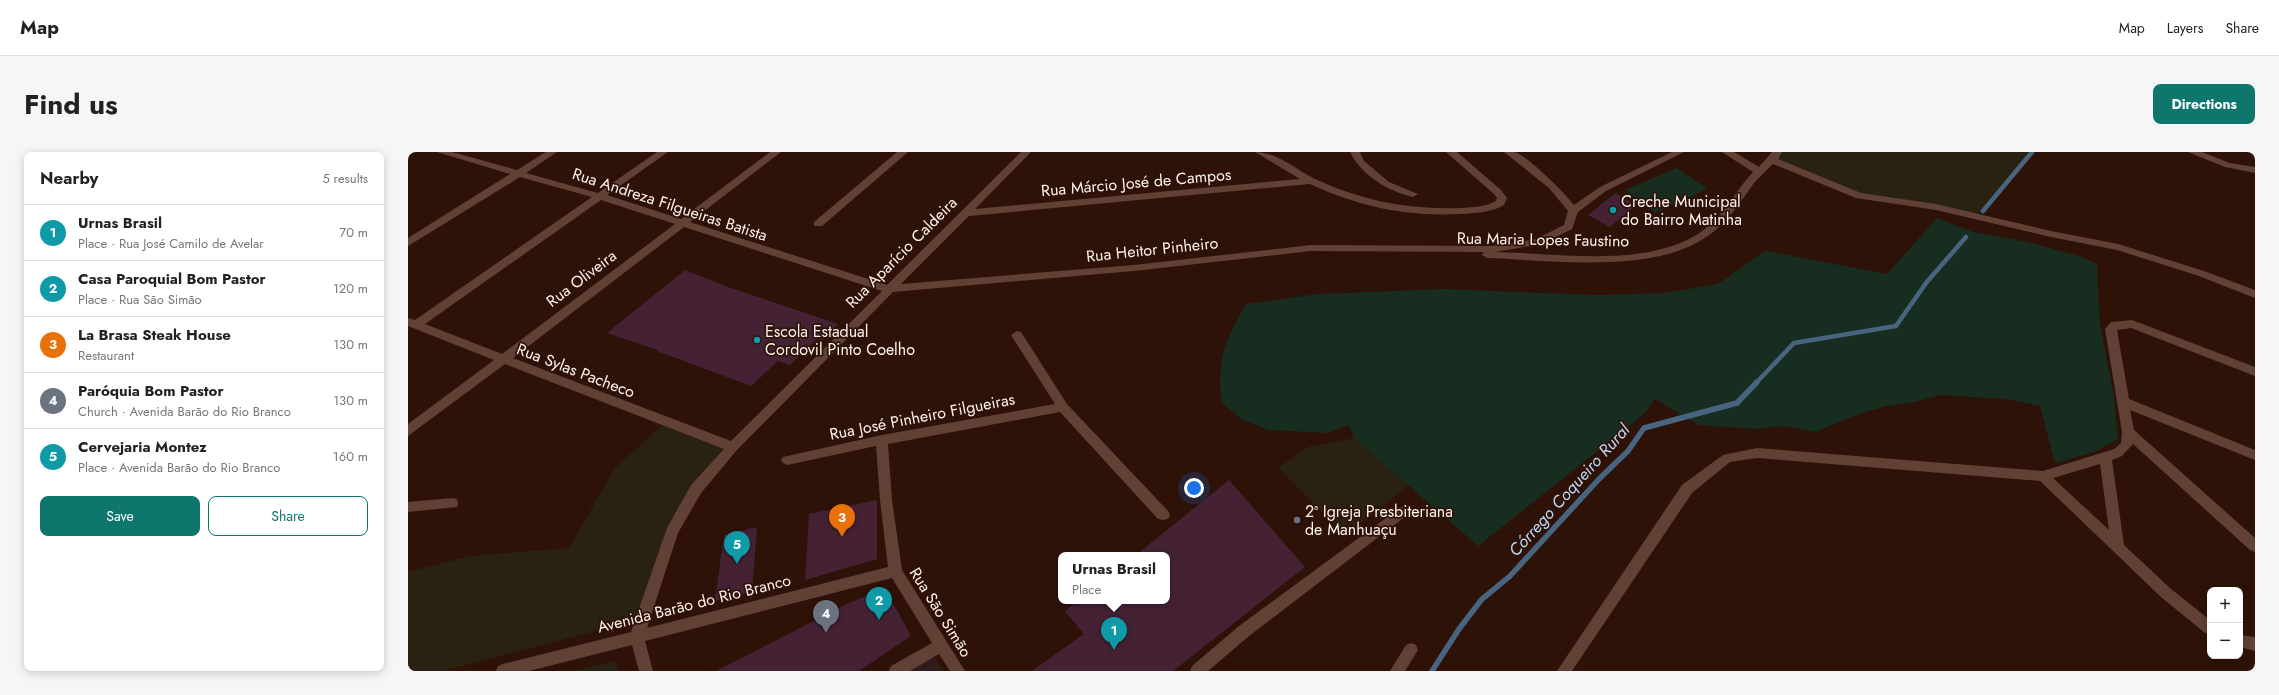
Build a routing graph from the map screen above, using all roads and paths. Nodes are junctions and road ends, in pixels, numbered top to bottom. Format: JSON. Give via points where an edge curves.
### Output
{"nodes":[{"id":1,"x":442,"y":152,"type":"edge"},
{"id":2,"x":552,"y":152,"type":"edge"},
{"id":3,"x":663,"y":152,"type":"edge"},
{"id":4,"x":776,"y":152,"type":"edge"},
{"id":5,"x":903,"y":152,"type":"edge"},
{"id":6,"x":1026,"y":152,"type":"edge"},
{"id":7,"x":1260,"y":152,"type":"edge"},
{"id":8,"x":1355,"y":152,"type":"edge"},
{"id":9,"x":1451,"y":152,"type":"edge"},
{"id":10,"x":1509,"y":152,"type":"edge"},
{"id":11,"x":1679,"y":152,"type":"edge"},
{"id":12,"x":1727,"y":152,"type":"edge"},
{"id":13,"x":2193,"y":152,"type":"edge"},
{"id":14,"x":1775,"y":156,"type":"edge"},
{"id":15,"x":2255,"y":170,"type":"edge"},
{"id":16,"x":1758,"y":172,"type":"junction"},
{"id":17,"x":520,"y":173,"type":"junction"},
{"id":18,"x":1310,"y":181,"type":"junction"},
{"id":19,"x":1413,"y":194,"type":"dead end"},
{"id":20,"x":599,"y":196,"type":"junction"},
{"id":21,"x":1573,"y":211,"type":"junction"},
{"id":22,"x":964,"y":213,"type":"junction"},
{"id":23,"x":682,"y":223,"type":"junction"},
{"id":24,"x":818,"y":224,"type":"dead end"},
{"id":25,"x":408,"y":243,"type":"edge"},
{"id":26,"x":1419,"y":250,"type":"junction"},
{"id":27,"x":888,"y":289,"type":"junction"},
{"id":28,"x":2255,"y":294,"type":"edge"},
{"id":29,"x":412,"y":323,"type":"edge"},
{"id":30,"x":1017,"y":335,"type":"dead end"},
{"id":31,"x":502,"y":359,"type":"junction"},
{"id":32,"x":2255,"y":372,"type":"edge"},
{"id":33,"x":2123,"y":402,"type":"junction"},
{"id":34,"x":1063,"y":407,"type":"junction"},
{"id":35,"x":408,"y":431,"type":"edge"},
{"id":36,"x":2128,"y":432,"type":"junction"},
{"id":37,"x":882,"y":440,"type":"junction"},
{"id":38,"x":733,"y":447,"type":"junction"},
{"id":39,"x":2255,"y":455,"type":"edge"},
{"id":40,"x":2105,"y":457,"type":"junction"},
{"id":41,"x":787,"y":460,"type":"dead end"},
{"id":42,"x":2043,"y":476,"type":"junction"},
{"id":43,"x":452,"y":503,"type":"dead end"},
{"id":44,"x":408,"y":507,"type":"edge"},
{"id":45,"x":1401,"y":512,"type":"dead end"},
{"id":46,"x":1163,"y":515,"type":"dead end"},
{"id":47,"x":2255,"y":546,"type":"edge"},
{"id":48,"x":2118,"y":547,"type":"junction"},
{"id":49,"x":895,"y":571,"type":"junction"},
{"id":50,"x":2207,"y":626,"type":"edge"},
{"id":51,"x":637,"y":636,"type":"junction"},
{"id":52,"x":2243,"y":642,"type":"edge"},
{"id":53,"x":2255,"y":644,"type":"edge"},
{"id":54,"x":942,"y":645,"type":"junction"},
{"id":55,"x":1411,"y":650,"type":"dead end"},
{"id":56,"x":503,"y":671,"type":"edge"},
{"id":57,"x":646,"y":671,"type":"edge"},
{"id":58,"x":896,"y":671,"type":"edge"},
{"id":59,"x":958,"y":671,"type":"edge"},
{"id":60,"x":1197,"y":671,"type":"edge"},
{"id":61,"x":1397,"y":671,"type":"edge"},
{"id":62,"x":1564,"y":671,"type":"edge"}],
"edges":[{"from":1,"to":17,"type":"street","name":"Rua Andreza Filgueiras Batista"},
{"from":2,"to":17,"type":"street"},
{"from":3,"to":20,"type":"street"},
{"from":4,"to":23,"type":"street","name":"Rua Oliveira"},
{"from":5,"to":24,"type":"street"},
{"from":6,"to":22,"type":"street","name":"Rua Aparício Caldeira"},
{"from":7,"to":18,"type":"street"},
{"from":8,"to":19,"type":"street","via":[[1360,162],[1386,184]]},
{"from":9,"to":18,"type":"street","via":[[1498,192],[1502,198],[1501,204],[1482,210],[1408,211],[1349,197]]},
{"from":10,"to":21,"type":"street","via":[[1546,179],[1564,197]]},
{"from":11,"to":21,"type":"street","via":[[1603,189]]},
{"from":12,"to":16,"type":"street"},
{"from":13,"to":15,"type":"street","via":[[2228,165]]},
{"from":14,"to":16,"type":"street","name":"Rua Maria Lopes Faustino"},
{"from":14,"to":28,"type":"street","via":[[1859,196],[1936,207],[2118,247],[2200,273]]},
{"from":16,"to":26,"type":"street","name":"Rua Maria Lopes Faustino","via":[[1730,211],[1716,225],[1686,245],[1664,252],[1623,257],[1544,258],[1459,255]]},
{"from":17,"to":20,"type":"street","name":"Rua Andreza Filgueiras Batista"},
{"from":17,"to":25,"type":"street"},
{"from":18,"to":22,"type":"street","name":"Rua Márcio José de Campos"},
{"from":20,"to":23,"type":"street","name":"Rua Andreza Filgueiras Batista"},
{"from":20,"to":29,"type":"street"},
{"from":21,"to":26,"type":"street","via":[[1568,227],[1538,242],[1492,249]]},
{"from":22,"to":27,"type":"street","name":"Rua Aparício Caldeira"},
{"from":23,"to":27,"type":"street","name":"Rua Andreza Filgueiras Batista"},
{"from":23,"to":31,"type":"street","name":"Rua Oliveira"},
{"from":26,"to":27,"type":"street","name":"Rua Heitor Pinheiro","via":[[1310,248],[1134,268]]},
{"from":27,"to":38,"type":"street","name":"Rua Aparício Caldeira"},
{"from":29,"to":31,"type":"street","name":"Rua Sylas Pacheco"},
{"from":30,"to":34,"type":"street"},
{"from":31,"to":35,"type":"street","name":"Rua Oliveira"},
{"from":31,"to":38,"type":"street","name":"Rua Sylas Pacheco"},
{"from":32,"to":33,"type":"street","via":[[2132,324],[2115,325],[2111,329]]},
{"from":33,"to":36,"type":"street"},
{"from":33,"to":39,"type":"street"},
{"from":34,"to":37,"type":"street","name":"Rua José Pinheiro Filgueiras"},
{"from":34,"to":46,"type":"street"},
{"from":36,"to":40,"type":"street","via":[[2127,444],[2118,453]]},
{"from":36,"to":47,"type":"street"},
{"from":37,"to":41,"type":"street","name":"Rua José Pinheiro Filgueiras"},
{"from":37,"to":49,"type":"street"},
{"from":38,"to":51,"type":"street","name":"Rua Aparício Caldeira","via":[[696,489],[672,532]]},
{"from":40,"to":42,"type":"street"},
{"from":40,"to":48,"type":"street"},
{"from":42,"to":48,"type":"street"},
{"from":42,"to":62,"type":"street","via":[[1757,453],[1727,458],[1687,489]]},
{"from":43,"to":44,"type":"street"},
{"from":45,"to":60,"type":"street","via":[[1244,631]]},
{"from":48,"to":50,"type":"street","via":[[2166,594]]},
{"from":49,"to":51,"type":"street","name":"Avenida Barão do Rio Branco"},
{"from":49,"to":54,"type":"street","name":"Rua São Simão"},
{"from":51,"to":56,"type":"street","name":"Avenida Barão do Rio Branco"},
{"from":51,"to":57,"type":"street"},
{"from":52,"to":53,"type":"street"},
{"from":54,"to":58,"type":"street"},
{"from":54,"to":59,"type":"street","name":"Rua São Simão"},
{"from":55,"to":61,"type":"street"}]}
